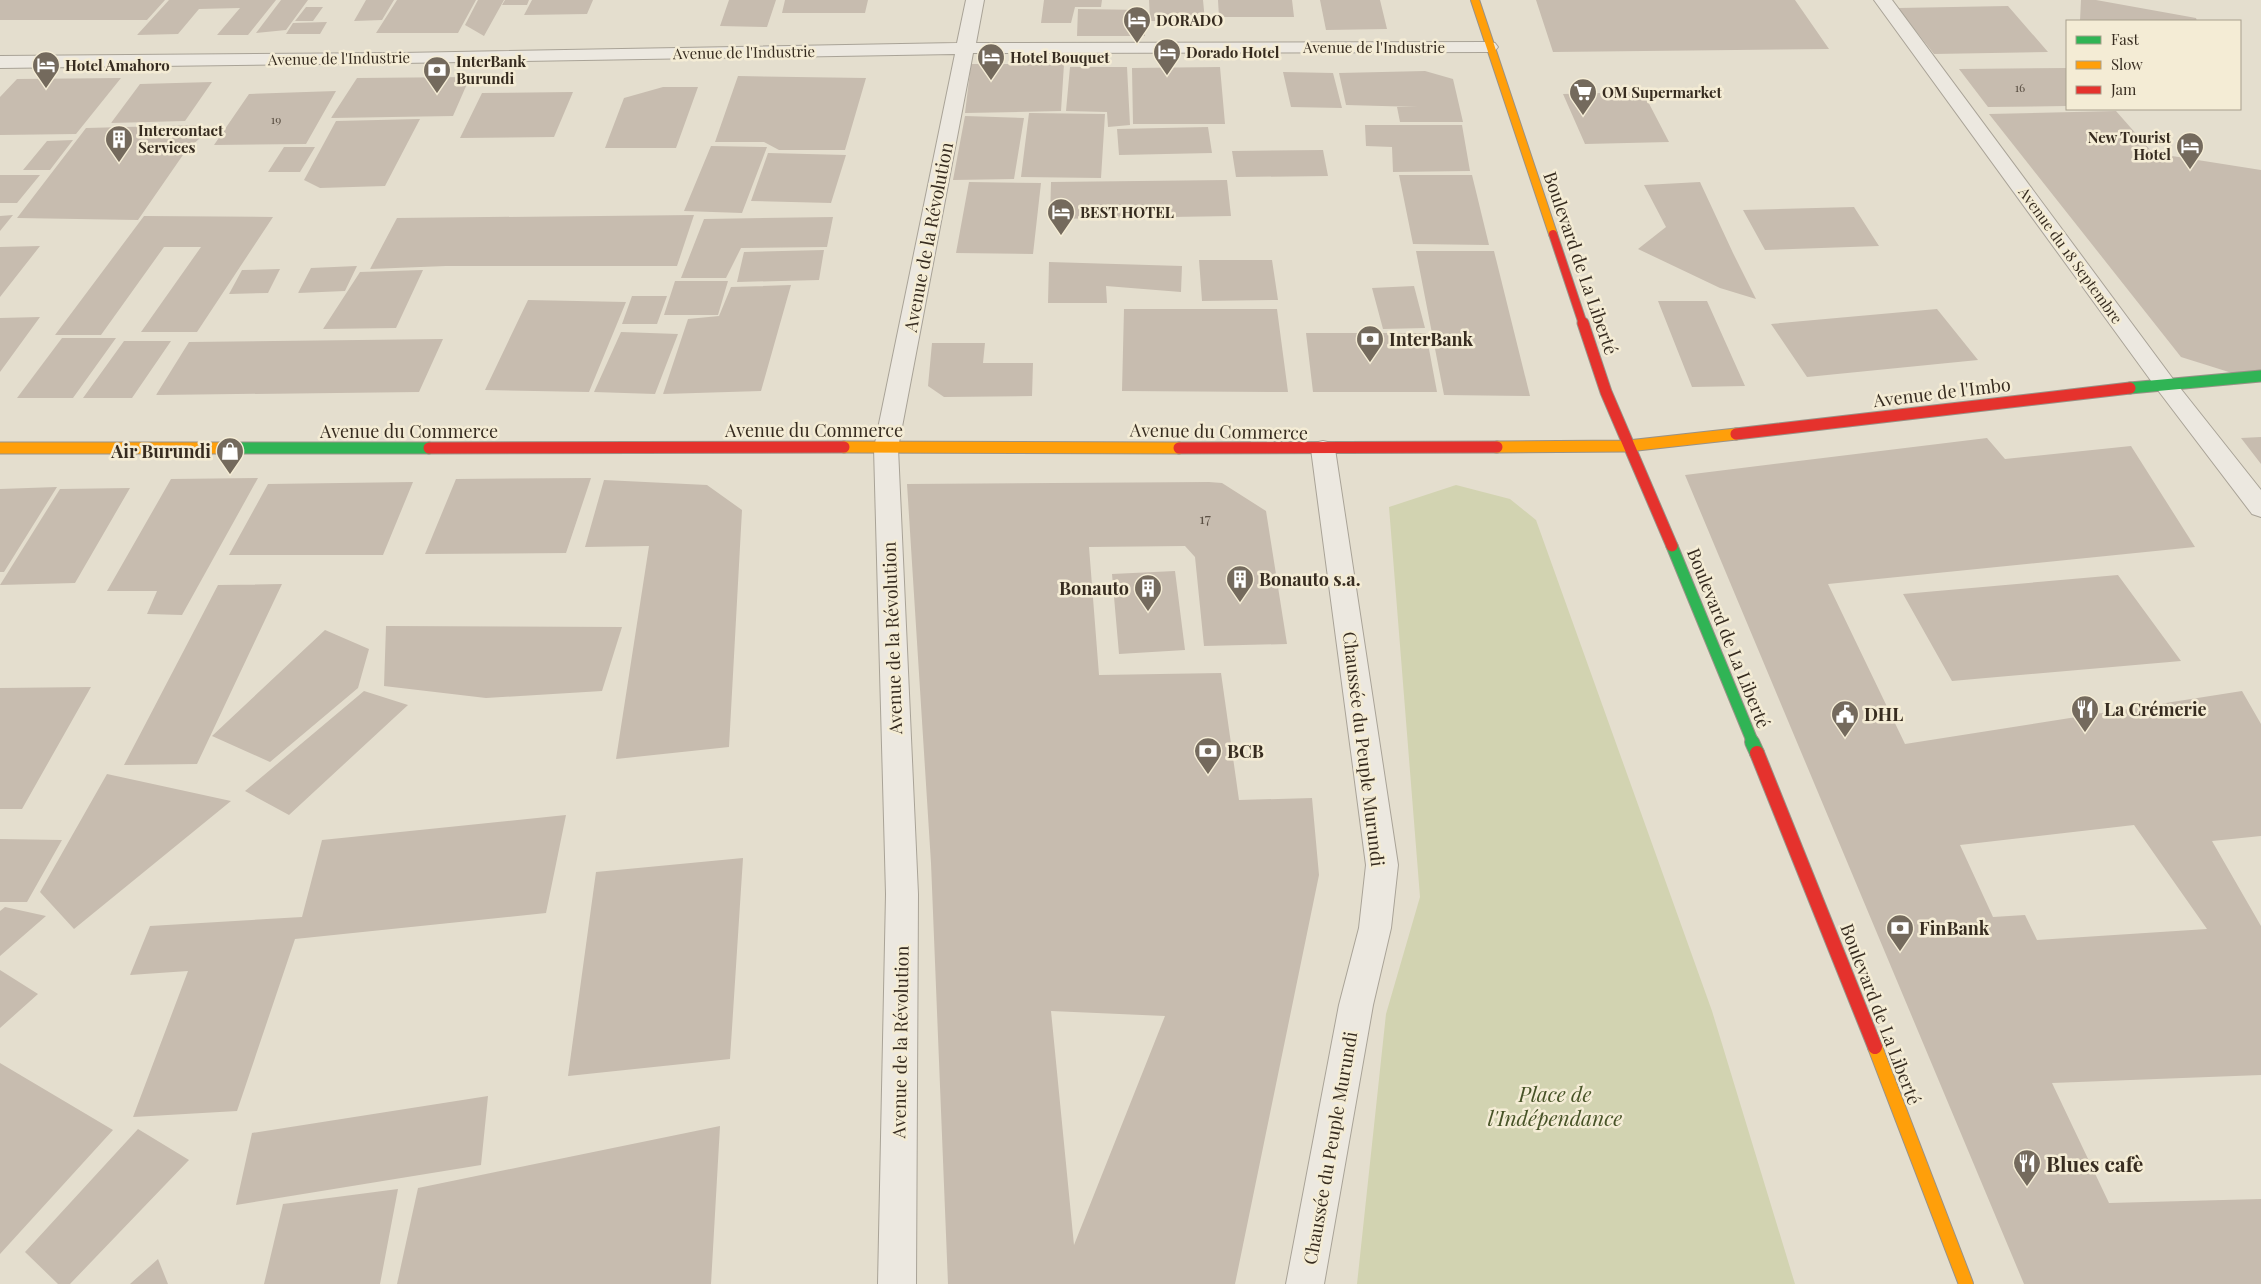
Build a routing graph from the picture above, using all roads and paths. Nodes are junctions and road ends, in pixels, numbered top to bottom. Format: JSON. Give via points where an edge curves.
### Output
{"nodes":[{"id":1,"x":975,"y":0,"type":"edge"},
{"id":2,"x":1475,"y":0,"type":"edge"},
{"id":3,"x":1883,"y":0,"type":"edge"},
{"id":4,"x":1489,"y":47,"type":"junction"},
{"id":5,"x":964,"y":48,"type":"junction"},
{"id":6,"x":0,"y":62,"type":"edge"},
{"id":7,"x":2261,"y":376,"type":"edge"},
{"id":8,"x":2165,"y":384,"type":"junction"},
{"id":9,"x":1628,"y":446,"type":"junction"},
{"id":10,"x":0,"y":448,"type":"edge"},
{"id":11,"x":886,"y":448,"type":"junction"},
{"id":12,"x":1324,"y":449,"type":"junction"},
{"id":13,"x":2261,"y":508,"type":"edge"},
{"id":14,"x":897,"y":1284,"type":"edge"},
{"id":15,"x":1304,"y":1284,"type":"edge"},
{"id":16,"x":1966,"y":1284,"type":"edge"}],
"edges":[{"from":1,"to":5,"type":"street","name":"Avenue de la Révolution"},
{"from":2,"to":4,"type":"main road","name":"Boulevard de La Liberté"},
{"from":3,"to":8,"type":"street","name":"Avenue du 18 Septembre"},
{"from":4,"to":5,"type":"street","name":"Avenue de l'Industrie"},
{"from":4,"to":9,"type":"main road","name":"Boulevard de La Liberté","via":[[1606,392]]},
{"from":5,"to":6,"type":"street","name":"Avenue de l'Industrie"},
{"from":5,"to":11,"type":"street","name":"Avenue de la Révolution"},
{"from":7,"to":8,"type":"main road","name":"Avenue de l'Imbo"},
{"from":8,"to":9,"type":"main road","name":"Avenue de l'Imbo"},
{"from":8,"to":13,"type":"street","name":"Avenue du 18 Septembre"},
{"from":9,"to":12,"type":"main road","name":"Avenue du Commerce"},
{"from":9,"to":16,"type":"main road","name":"Boulevard de La Liberté","via":[[1850,980]]},
{"from":10,"to":11,"type":"main road","name":"Avenue du Commerce"},
{"from":11,"to":12,"type":"main road","name":"Avenue du Commerce"},
{"from":11,"to":14,"type":"street","name":"Avenue de la Révolution","via":[[902,894]]},
{"from":12,"to":15,"type":"street","name":"Chaussée du Peuple Murundi","via":[[1382,865],[1375,928],[1356,1005]]}]}
